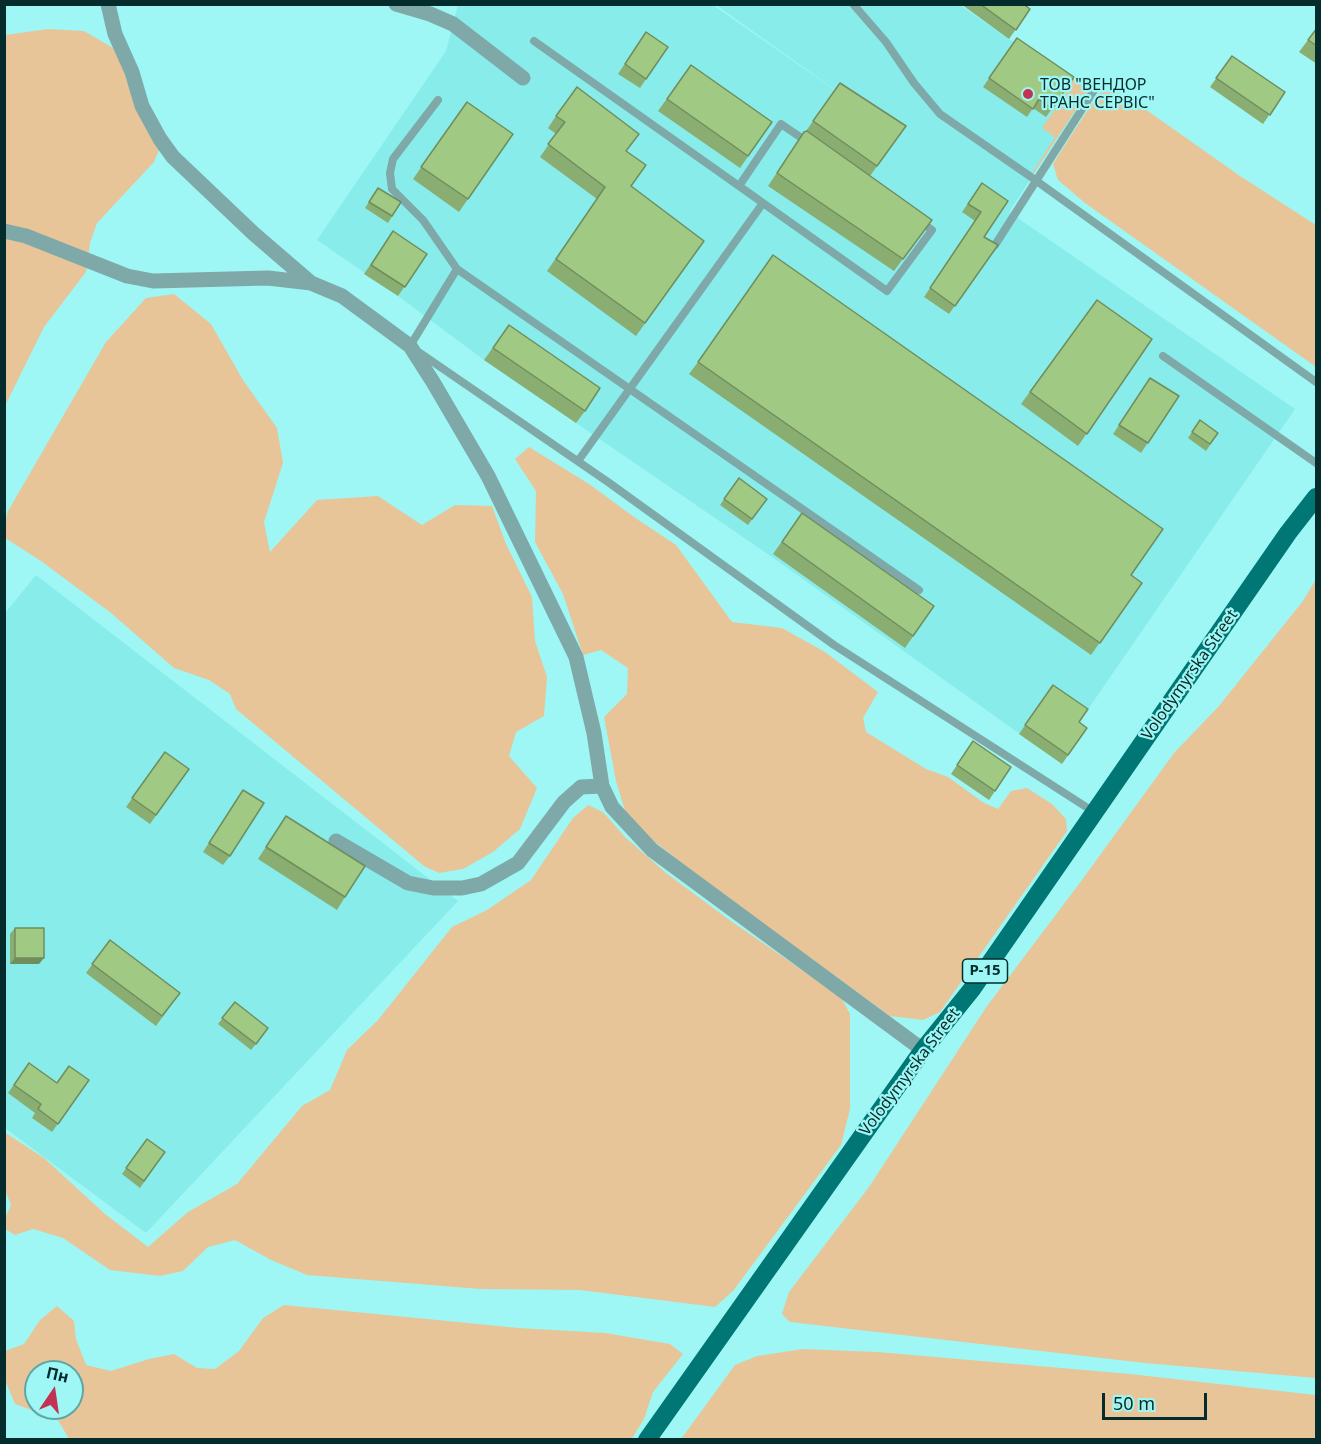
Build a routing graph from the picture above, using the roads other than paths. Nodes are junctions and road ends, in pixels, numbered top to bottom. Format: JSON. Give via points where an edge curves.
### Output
{"nodes":[{"id":1,"x":108,"y":4,"type":"edge"},
{"id":2,"x":396,"y":4,"type":"edge"},
{"id":3,"x":853,"y":4,"type":"edge"},
{"id":4,"x":534,"y":41,"type":"dead end"},
{"id":5,"x":523,"y":78,"type":"dead end"},
{"id":6,"x":1100,"y":81,"type":"dead end"},
{"id":7,"x":438,"y":100,"type":"dead end"},
{"id":8,"x":819,"y":151,"type":"edge"},
{"id":9,"x":1036,"y":180,"type":"junction"},
{"id":10,"x":739,"y":186,"type":"junction"},
{"id":11,"x":763,"y":203,"type":"junction"},
{"id":12,"x":913,"y":217,"type":"edge"},
{"id":13,"x":4,"y":231,"type":"edge"},
{"id":14,"x":995,"y":245,"type":"edge"},
{"id":15,"x":457,"y":269,"type":"junction"},
{"id":16,"x":311,"y":283,"type":"junction"},
{"id":17,"x":410,"y":346,"type":"junction"},
{"id":18,"x":1163,"y":356,"type":"dead end"},
{"id":19,"x":1317,"y":382,"type":"edge"},
{"id":20,"x":629,"y":390,"type":"junction"},
{"id":21,"x":578,"y":461,"type":"junction"},
{"id":22,"x":1317,"y":463,"type":"edge"},
{"id":23,"x":1317,"y":497,"type":"edge"},
{"id":24,"x":919,"y":590,"type":"dead end"},
{"id":25,"x":602,"y":786,"type":"junction"},
{"id":26,"x":1095,"y":812,"type":"junction"},
{"id":27,"x":336,"y":841,"type":"dead end"},
{"id":28,"x":923,"y":1050,"type":"junction"},
{"id":29,"x":647,"y":1440,"type":"edge"}],
"edges":[{"from":1,"to":16,"type":"street","via":[[142,106],[173,157]]},
{"from":2,"to":5,"type":"street","via":[[453,24]]},
{"from":3,"to":9,"type":"lane","via":[[940,114]]},
{"from":4,"to":10,"type":"lane"},
{"from":6,"to":9,"type":"lane"},
{"from":7,"to":15,"type":"lane","via":[[393,159],[390,174],[392,189],[423,220]]},
{"from":8,"to":10,"type":"lane","via":[[781,124]]},
{"from":9,"to":14,"type":"lane"},
{"from":9,"to":19,"type":"lane"},
{"from":10,"to":11,"type":"lane"},
{"from":11,"to":12,"type":"lane","via":[[887,291],[932,230]]},
{"from":11,"to":20,"type":"lane"},
{"from":13,"to":16,"type":"street","via":[[127,276],[153,281],[268,278]]},
{"from":15,"to":17,"type":"lane"},
{"from":15,"to":20,"type":"lane"},
{"from":16,"to":17,"type":"street","via":[[342,296]]},
{"from":17,"to":21,"type":"lane"},
{"from":17,"to":25,"type":"street","via":[[488,476],[576,657]]},
{"from":18,"to":22,"type":"lane"},
{"from":20,"to":21,"type":"lane"},
{"from":20,"to":24,"type":"lane"},
{"from":21,"to":26,"type":"lane","via":[[834,645]]},
{"from":23,"to":26,"type":"main road","name":"Volodymyrska Street","number":"Р-15"},
{"from":25,"to":27,"type":"street","via":[[581,787],[564,802],[518,863],[481,884],[462,888],[408,883]]},
{"from":25,"to":28,"type":"street","via":[[612,807],[652,850]]},
{"from":26,"to":28,"type":"main road","name":"Volodymyrska Street","number":"Р-15","via":[[972,989]]},
{"from":28,"to":29,"type":"main road","name":"Volodymyrska Street","number":"Р-15"}]}
